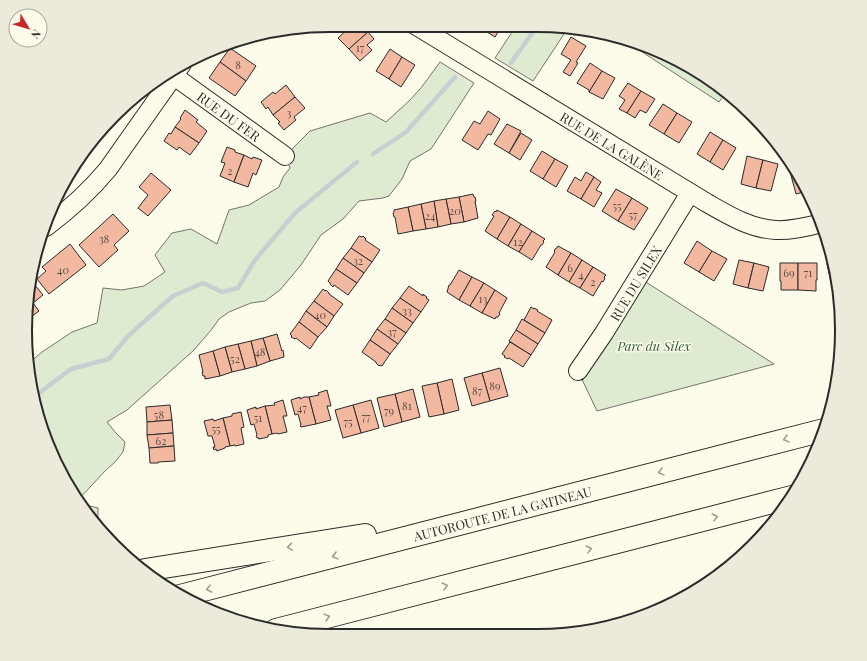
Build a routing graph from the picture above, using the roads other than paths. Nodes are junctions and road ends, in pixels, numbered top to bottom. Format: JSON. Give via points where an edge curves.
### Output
{"nodes":[{"id":1,"x":426,"y":32,"type":"edge"},
{"id":2,"x":181,"y":72,"type":"edge"},
{"id":3,"x":173,"y":77,"type":"edge"},
{"id":4,"x":285,"y":156,"type":"dead end"},
{"id":5,"x":690,"y":193,"type":"junction"},
{"id":6,"x":53,"y":222,"type":"edge"},
{"id":7,"x":815,"y":225,"type":"edge"},
{"id":8,"x":578,"y":371,"type":"dead end"},
{"id":9,"x":817,"y":432,"type":"edge"},
{"id":10,"x":782,"y":499,"type":"edge"},
{"id":11,"x":494,"y":515,"type":"junction"},
{"id":12,"x":152,"y":569,"type":"edge"},
{"id":13,"x":190,"y":594,"type":"edge"},
{"id":14,"x":292,"y":626,"type":"edge"}],
"edges":[{"from":1,"to":5,"type":"street","name":"RUE DE LA GALÈNE"},
{"from":2,"to":4,"type":"street","name":"RUE DU FER"},
{"from":3,"to":6,"type":"street","via":[[97,183]]},
{"from":5,"to":7,"type":"street","name":"RUE DE LA GALÈNE","via":[[723,212],[760,228],[790,230]]},
{"from":5,"to":8,"type":"street","name":"RUE DU SILEX"},
{"from":9,"to":11,"type":"highway","name":"AUTOROUTE DE LA GATINEAU","one_way":true},
{"from":14,"to":10,"type":"highway","one_way":true},
{"from":11,"to":12,"type":"highway","one_way":true},
{"from":11,"to":13,"type":"highway","name":"AUTOROUTE DE LA GATINEAU","one_way":true}]}
